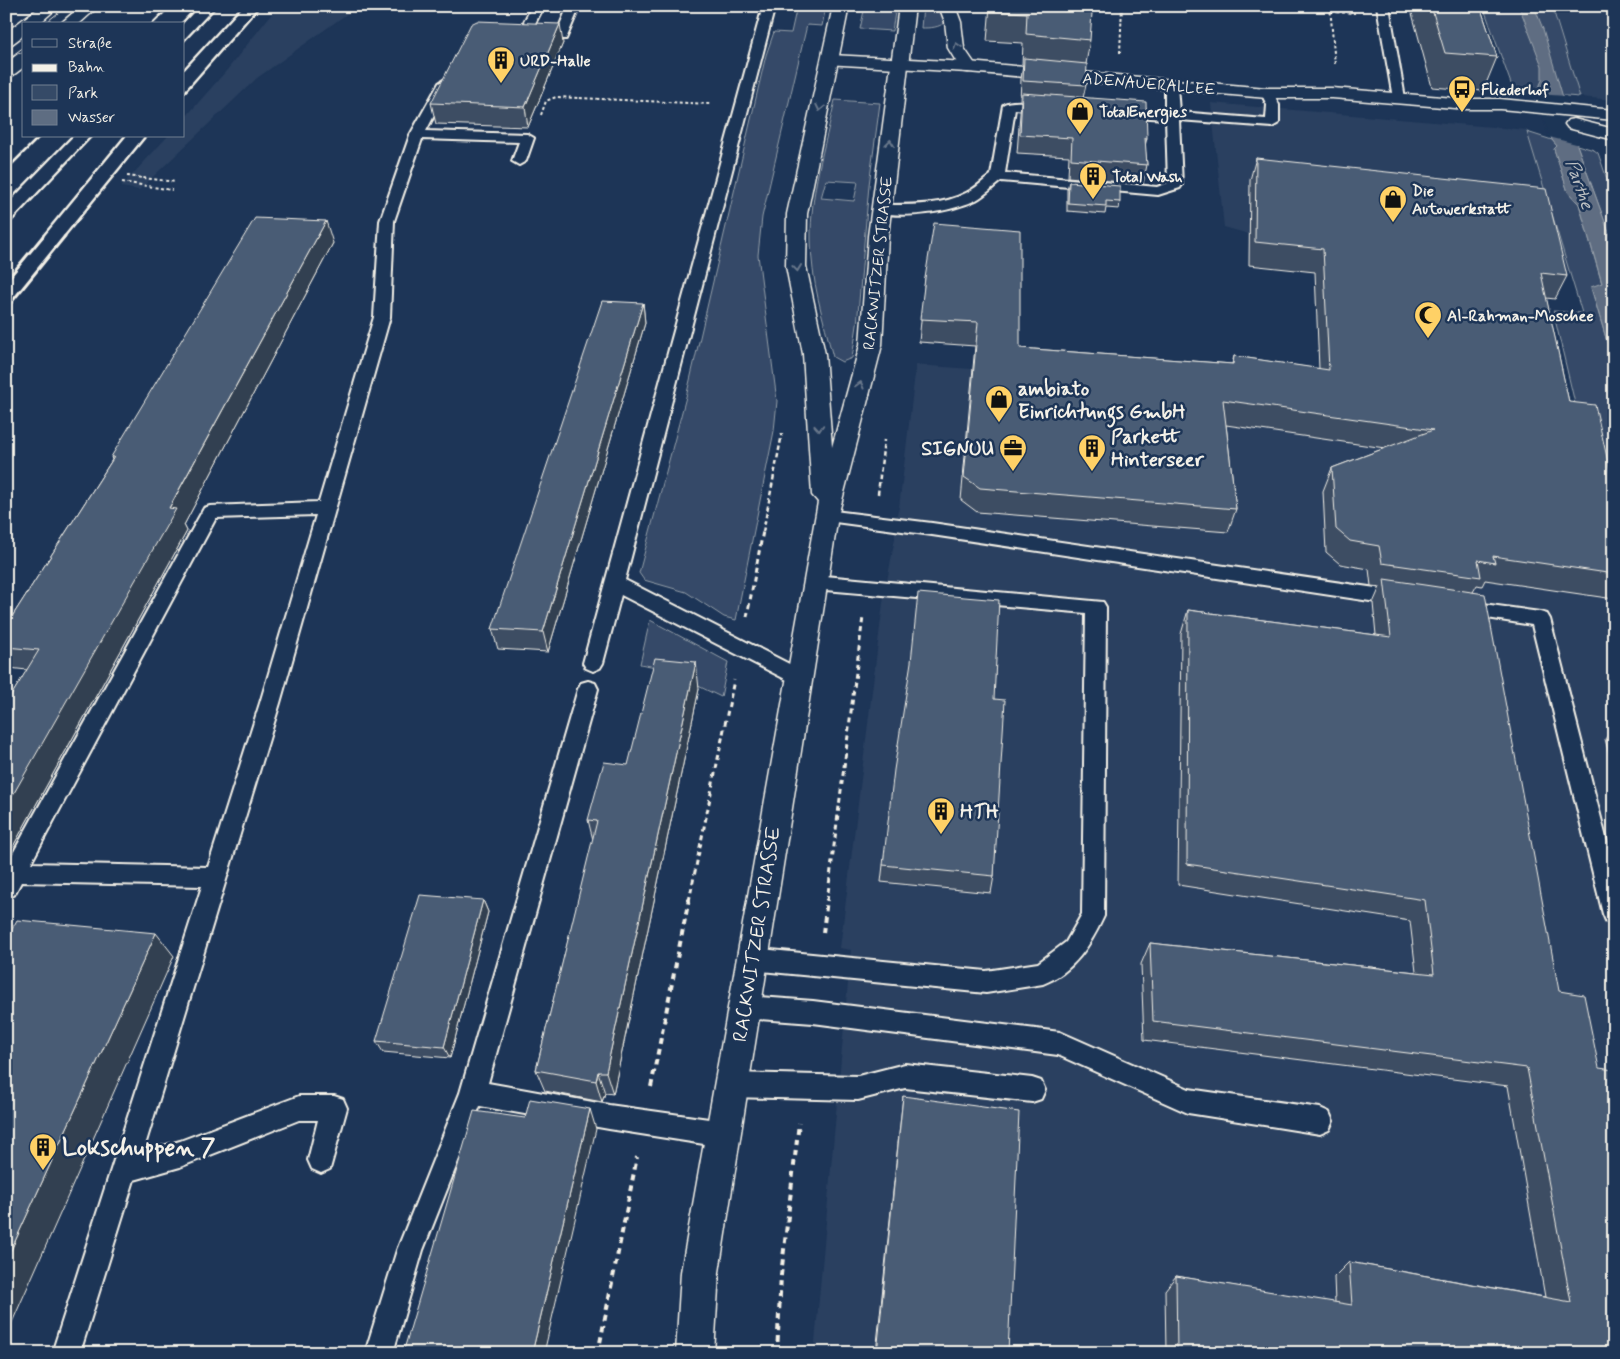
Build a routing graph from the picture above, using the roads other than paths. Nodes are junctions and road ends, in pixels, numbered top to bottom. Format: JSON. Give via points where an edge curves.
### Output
{"nodes":[{"id":1,"x":51,"y":6,"type":"edge"},
{"id":2,"x":91,"y":6,"type":"edge"},
{"id":3,"x":538,"y":6,"type":"edge"},
{"id":4,"x":574,"y":6,"type":"edge"},
{"id":5,"x":769,"y":6,"type":"edge"},
{"id":6,"x":841,"y":6,"type":"edge"},
{"id":7,"x":907,"y":6,"type":"edge"},
{"id":8,"x":948,"y":6,"type":"edge"},
{"id":9,"x":1383,"y":6,"type":"edge"},
{"id":10,"x":31,"y":22,"type":"edge"},
{"id":11,"x":71,"y":22,"type":"edge"},
{"id":12,"x":22,"y":28,"type":"edge"},
{"id":13,"x":505,"y":34,"type":"edge"},
{"id":14,"x":524,"y":34,"type":"junction"},
{"id":15,"x":6,"y":40,"type":"edge"},
{"id":16,"x":22,"y":60,"type":"edge"},
{"id":17,"x":830,"y":60,"type":"junction"},
{"id":18,"x":899,"y":63,"type":"junction"},
{"id":19,"x":453,"y":67,"type":"edge"},
{"id":20,"x":968,"y":67,"type":"junction"},
{"id":21,"x":6,"y":72,"type":"edge"},
{"id":22,"x":1171,"y":86,"type":"junction"},
{"id":23,"x":1267,"y":93,"type":"junction"},
{"id":24,"x":1399,"y":98,"type":"junction"},
{"id":25,"x":1057,"y":108,"type":"edge"},
{"id":26,"x":1105,"y":111,"type":"edge"},
{"id":27,"x":1520,"y":111,"type":"junction"},
{"id":28,"x":1172,"y":115,"type":"junction"},
{"id":29,"x":1614,"y":115,"type":"edge"},
{"id":30,"x":417,"y":135,"type":"junction"},
{"id":31,"x":1614,"y":135,"type":"edge"},
{"id":32,"x":519,"y":161,"type":"dead end"},
{"id":33,"x":998,"y":177,"type":"junction"},
{"id":34,"x":882,"y":209,"type":"junction"},
{"id":35,"x":326,"y":508,"type":"junction"},
{"id":36,"x":826,"y":516,"type":"junction"},
{"id":37,"x":814,"y":582,"type":"junction"},
{"id":38,"x":615,"y":583,"type":"junction"},
{"id":39,"x":1424,"y":602,"type":"edge"},
{"id":40,"x":1444,"y":605,"type":"edge"},
{"id":41,"x":593,"y":663,"type":"dead end"},
{"id":42,"x":798,"y":677,"type":"junction"},
{"id":43,"x":588,"y":689,"type":"dead end"},
{"id":44,"x":216,"y":877,"type":"junction"},
{"id":45,"x":10,"y":880,"type":"edge"},
{"id":46,"x":1614,"y":914,"type":"edge"},
{"id":47,"x":752,"y":959,"type":"junction"},
{"id":48,"x":744,"y":1007,"type":"junction"},
{"id":49,"x":731,"y":1085,"type":"junction"},
{"id":50,"x":1032,"y":1090,"type":"dead end"},
{"id":51,"x":472,"y":1093,"type":"junction"},
{"id":52,"x":1320,"y":1121,"type":"dead end"},
{"id":53,"x":723,"y":1134,"type":"junction"},
{"id":54,"x":321,"y":1160,"type":"dead end"},
{"id":55,"x":125,"y":1170,"type":"junction"},
{"id":56,"x":66,"y":1353,"type":"edge"},
{"id":57,"x":379,"y":1353,"type":"edge"},
{"id":58,"x":695,"y":1353,"type":"edge"}],
"edges":[{"from":1,"to":10,"type":"main road"},
{"from":2,"to":11,"type":"main road"},
{"from":3,"to":14,"type":"lane"},
{"from":4,"to":14,"type":"lane","via":[[562,36]]},
{"from":5,"to":38,"type":"lane"},
{"from":6,"to":17,"type":"main road","name":"RACKWITZER STRASSE"},
{"from":7,"to":18,"type":"main road","name":"RACKWITZER STRASSE"},
{"from":20,"to":8,"type":"main road","one_way":true,"via":[[956,48]]},
{"from":9,"to":24,"type":"lane"},
{"from":12,"to":15,"type":"main road"},
{"from":13,"to":14,"type":"lane"},
{"from":16,"to":21,"type":"main road"},
{"from":17,"to":18,"type":"main road","name":"ADENAUERALLEE"},
{"from":17,"to":36,"type":"main road","name":"RACKWITZER STRASSE","one_way":true,"via":[[797,214],[796,266],[814,354]]},
{"from":18,"to":20,"type":"main road","name":"ADENAUERALLEE"},
{"from":34,"to":18,"type":"main road","name":"RACKWITZER STRASSE","one_way":true},
{"from":19,"to":30,"type":"lane"},
{"from":20,"to":22,"type":"main road","name":"ADENAUERALLEE"},
{"from":22,"to":23,"type":"main road","name":"ADENAUERALLEE"},
{"from":22,"to":28,"type":"lane"},
{"from":23,"to":24,"type":"main road","name":"ADENAUERALLEE"},
{"from":23,"to":28,"type":"lane","via":[[1273,105],[1272,123]]},
{"from":24,"to":27,"type":"main road","name":"ADENAUERALLEE"},
{"from":25,"to":33,"type":"lane","via":[[1009,105]]},
{"from":26,"to":28,"type":"lane"},
{"from":27,"to":29,"type":"main road","name":"ADENAUERALLEE","via":[[1585,111]]},
{"from":27,"to":31,"type":"main road","name":"ADENAUERALLEE"},
{"from":28,"to":33,"type":"lane","via":[[1175,185],[1158,191]]},
{"from":30,"to":32,"type":"lane","via":[[527,138]]},
{"from":30,"to":35,"type":"lane","via":[[387,220],[382,317]]},
{"from":33,"to":34,"type":"lane","via":[[971,196],[942,205],[909,210]]},
{"from":36,"to":34,"type":"main road","name":"RACKWITZER STRASSE","one_way":true,"via":[[871,344]]},
{"from":35,"to":44,"type":"lane"},
{"from":35,"to":45,"type":"lane","via":[[210,512]]},
{"from":36,"to":37,"type":"main road","name":"RACKWITZER STRASSE"},
{"from":36,"to":39,"type":"lane"},
{"from":37,"to":42,"type":"main road","name":"RACKWITZER STRASSE"},
{"from":37,"to":47,"type":"lane","via":[[1096,606],[1093,916],[1074,949],[1044,973],[986,982]]},
{"from":38,"to":41,"type":"lane"},
{"from":38,"to":42,"type":"lane"},
{"from":40,"to":46,"type":"lane","via":[[1540,619]]},
{"from":42,"to":47,"type":"main road","name":"RACKWITZER STRASSE"},
{"from":43,"to":51,"type":"lane"},
{"from":44,"to":45,"type":"lane"},
{"from":44,"to":55,"type":"lane"},
{"from":47,"to":48,"type":"main road","name":"RACKWITZER STRASSE"},
{"from":48,"to":49,"type":"main road","name":"RACKWITZER STRASSE"},
{"from":48,"to":52,"type":"lane","via":[[813,1012],[1060,1044],[1188,1101]]},
{"from":49,"to":50,"type":"lane","via":[[858,1088],[905,1076]]},
{"from":49,"to":53,"type":"main road","name":"RACKWITZER STRASSE"},
{"from":51,"to":53,"type":"lane"},
{"from":51,"to":57,"type":"lane","via":[[410,1250]]},
{"from":53,"to":58,"type":"main road","name":"RACKWITZER STRASSE","via":[[700,1272]]},
{"from":54,"to":55,"type":"lane","via":[[334,1108],[299,1108],[180,1154]]},
{"from":55,"to":56,"type":"lane"}]}
